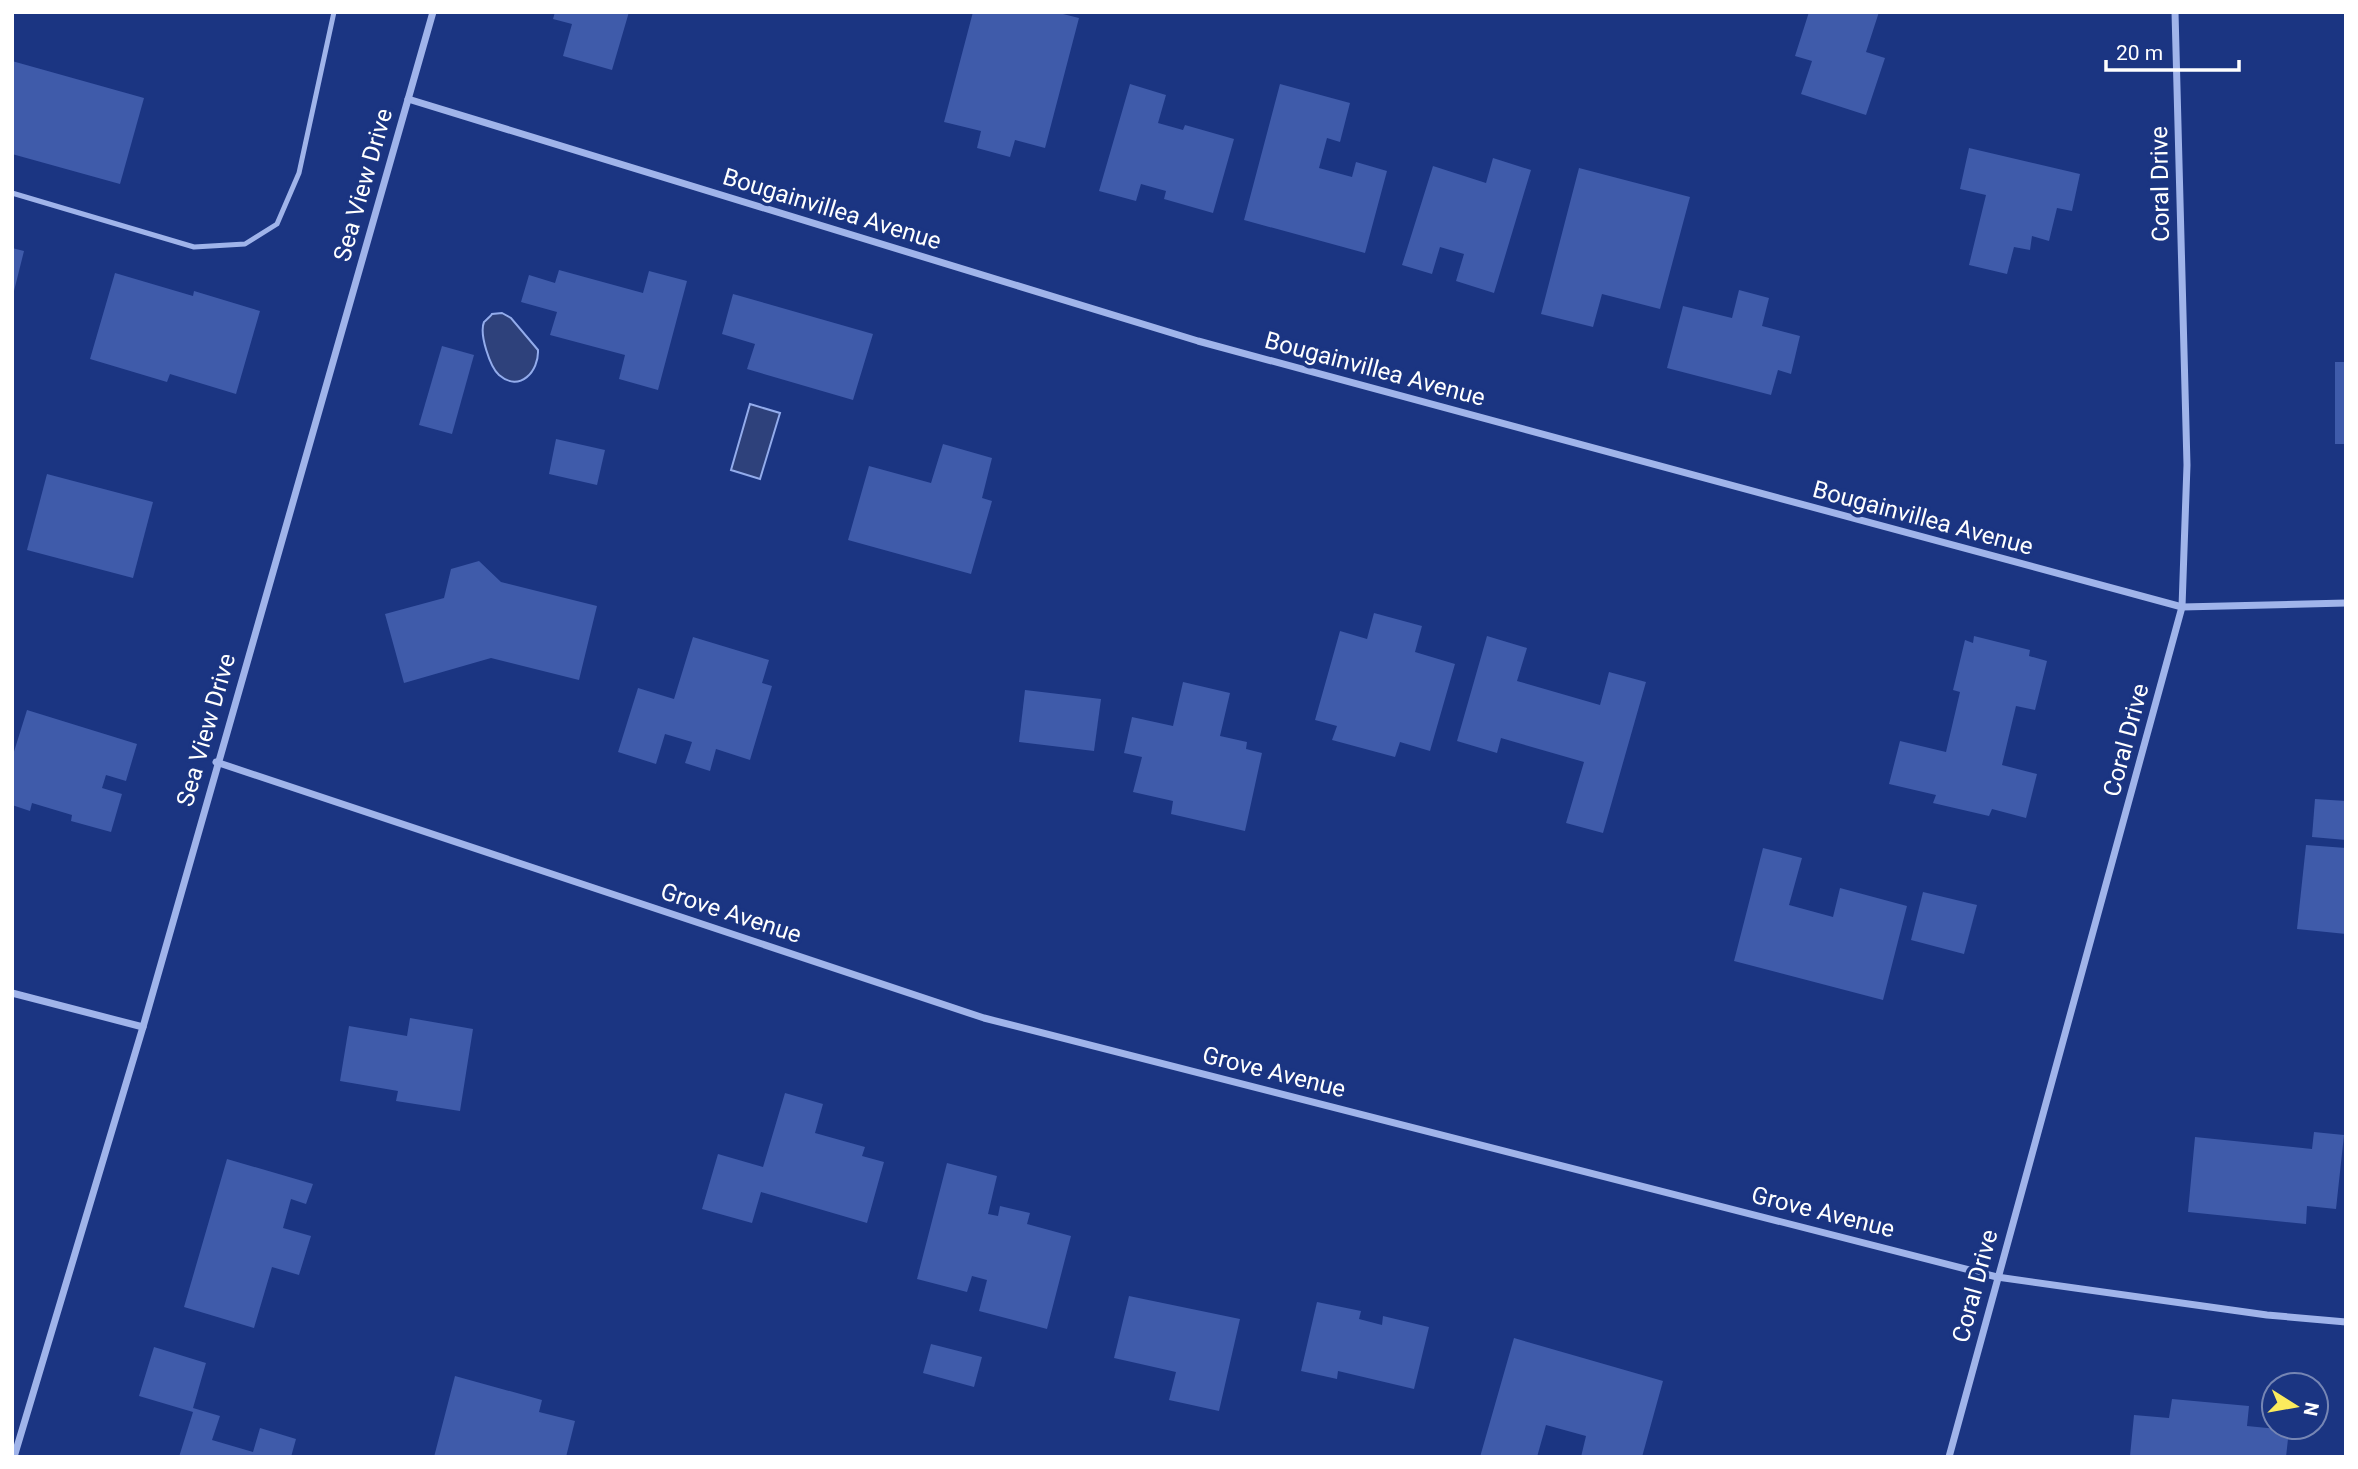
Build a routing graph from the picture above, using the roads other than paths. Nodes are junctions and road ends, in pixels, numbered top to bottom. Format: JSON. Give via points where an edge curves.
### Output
{"nodes":[{"id":1,"x":334,"y":12,"type":"edge"},
{"id":2,"x":433,"y":12,"type":"edge"},
{"id":3,"x":2175,"y":12,"type":"edge"},
{"id":4,"x":408,"y":99,"type":"junction"},
{"id":5,"x":12,"y":193,"type":"edge"},
{"id":6,"x":2346,"y":603,"type":"edge"},
{"id":7,"x":2182,"y":607,"type":"junction"},
{"id":8,"x":216,"y":762,"type":"junction"},
{"id":9,"x":12,"y":993,"type":"edge"},
{"id":10,"x":143,"y":1027,"type":"junction"},
{"id":11,"x":1997,"y":1277,"type":"junction"},
{"id":12,"x":2346,"y":1322,"type":"edge"},
{"id":13,"x":14,"y":1457,"type":"edge"},
{"id":14,"x":1949,"y":1457,"type":"edge"}],
"edges":[{"from":1,"to":5,"type":"lane","via":[[299,173],[277,224],[245,244],[194,247]]},
{"from":2,"to":4,"type":"street","name":"Sea View Drive"},
{"from":3,"to":7,"type":"street","name":"Coral Drive","via":[[2187,465]]},
{"from":4,"to":7,"type":"street","name":"Bougainvillea Avenue","via":[[1198,341]]},
{"from":4,"to":8,"type":"street","name":"Sea View Drive"},
{"from":6,"to":7,"type":"street","name":"Bougainvillea Avenue"},
{"from":7,"to":11,"type":"street","name":"Coral Drive"},
{"from":8,"to":10,"type":"street","name":"Sea View Drive"},
{"from":8,"to":11,"type":"street","name":"Grove Avenue","via":[[984,1018]]},
{"from":9,"to":10,"type":"street"},
{"from":10,"to":13,"type":"street","name":"Sea View Drive"},
{"from":11,"to":12,"type":"street","name":"Grove Avenue"},
{"from":11,"to":14,"type":"street","name":"Coral Drive"}]}
